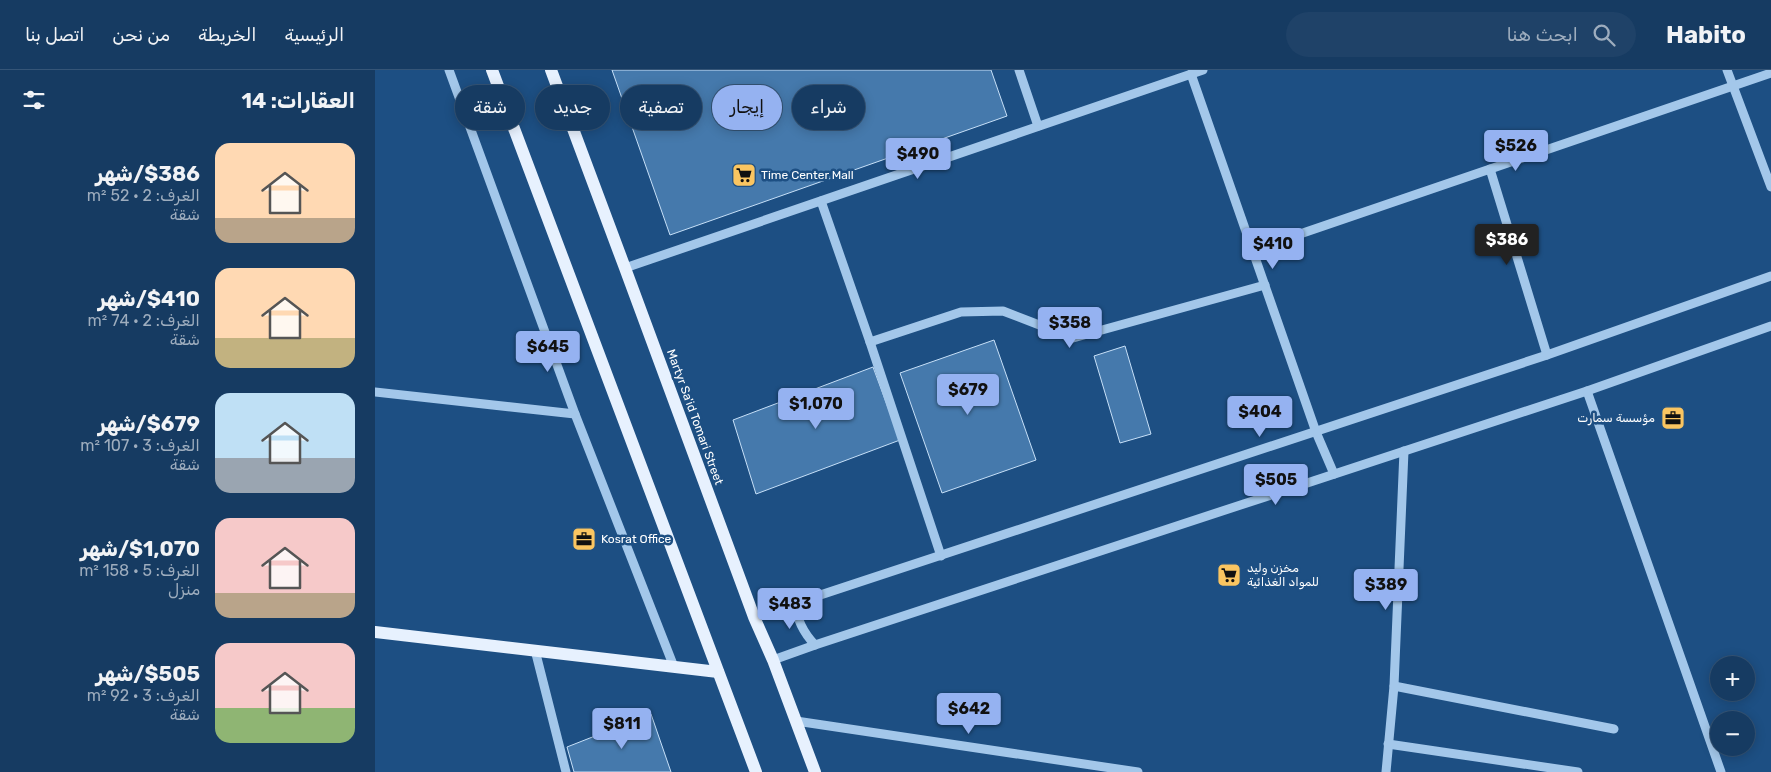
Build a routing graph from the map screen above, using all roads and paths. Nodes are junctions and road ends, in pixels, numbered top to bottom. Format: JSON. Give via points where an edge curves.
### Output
{"nodes":[{"id":1,"x":449,"y":70,"type":"edge"},
{"id":2,"x":491,"y":70,"type":"edge"},
{"id":3,"x":551,"y":70,"type":"edge"},
{"id":4,"x":1019,"y":70,"type":"edge"},
{"id":5,"x":1203,"y":70,"type":"edge"},
{"id":6,"x":1727,"y":70,"type":"edge"},
{"id":7,"x":1771,"y":72,"type":"edge"},
{"id":8,"x":1191,"y":74,"type":"junction"},
{"id":9,"x":1733,"y":85,"type":"junction"},
{"id":10,"x":1038,"y":126,"type":"junction"},
{"id":11,"x":1490,"y":169,"type":"junction"},
{"id":12,"x":1771,"y":187,"type":"edge"},
{"id":13,"x":821,"y":201,"type":"junction"},
{"id":14,"x":1253,"y":250,"type":"junction"},
{"id":15,"x":625,"y":268,"type":"junction"},
{"id":16,"x":1771,"y":276,"type":"edge"},
{"id":17,"x":1265,"y":285,"type":"junction"},
{"id":18,"x":1771,"y":326,"type":"edge"},
{"id":19,"x":870,"y":342,"type":"junction"},
{"id":20,"x":1547,"y":355,"type":"junction"},
{"id":21,"x":1587,"y":390,"type":"junction"},
{"id":22,"x":375,"y":392,"type":"edge"},
{"id":23,"x":575,"y":414,"type":"junction"},
{"id":24,"x":1316,"y":432,"type":"junction"},
{"id":25,"x":1405,"y":451,"type":"junction"},
{"id":26,"x":1334,"y":474,"type":"junction"},
{"id":27,"x":941,"y":556,"type":"junction"},
{"id":28,"x":795,"y":602,"type":"junction"},
{"id":29,"x":754,"y":617,"type":"junction"},
{"id":30,"x":375,"y":632,"type":"edge"},
{"id":31,"x":815,"y":645,"type":"junction"},
{"id":32,"x":535,"y":650,"type":"junction"},
{"id":33,"x":773,"y":660,"type":"junction"},
{"id":34,"x":674,"y":667,"type":"junction"},
{"id":35,"x":718,"y":672,"type":"junction"},
{"id":36,"x":1394,"y":686,"type":"junction"},
{"id":37,"x":796,"y":721,"type":"junction"},
{"id":38,"x":1614,"y":730,"type":"dead end"},
{"id":39,"x":1388,"y":744,"type":"junction"},
{"id":40,"x":566,"y":772,"type":"edge"},
{"id":41,"x":756,"y":772,"type":"edge"},
{"id":42,"x":815,"y":772,"type":"edge"},
{"id":43,"x":1138,"y":772,"type":"edge"},
{"id":44,"x":1386,"y":772,"type":"edge"},
{"id":45,"x":1578,"y":772,"type":"edge"},
{"id":46,"x":1721,"y":772,"type":"edge"}],
"edges":[{"from":1,"to":23,"type":"street"},
{"from":2,"to":35,"type":"main road"},
{"from":3,"to":15,"type":"main road","name":"Martyr Sa'id Tomari Street"},
{"from":4,"to":10,"type":"street"},
{"from":5,"to":8,"type":"street"},
{"from":6,"to":9,"type":"street"},
{"from":7,"to":9,"type":"street"},
{"from":8,"to":10,"type":"street"},
{"from":8,"to":14,"type":"street"},
{"from":9,"to":11,"type":"street"},
{"from":9,"to":12,"type":"street"},
{"from":10,"to":13,"type":"street"},
{"from":11,"to":14,"type":"street"},
{"from":11,"to":20,"type":"street"},
{"from":13,"to":15,"type":"street"},
{"from":13,"to":19,"type":"street"},
{"from":14,"to":17,"type":"street"},
{"from":15,"to":29,"type":"main road","name":"Martyr Sa'id Tomari Street"},
{"from":16,"to":20,"type":"street"},
{"from":17,"to":19,"type":"street","via":[[1073,338],[1003,311],[961,312]]},
{"from":17,"to":24,"type":"street"},
{"from":18,"to":21,"type":"street"},
{"from":19,"to":27,"type":"street"},
{"from":20,"to":24,"type":"street"},
{"from":21,"to":25,"type":"street"},
{"from":21,"to":46,"type":"street"},
{"from":22,"to":23,"type":"street"},
{"from":23,"to":34,"type":"street"},
{"from":24,"to":26,"type":"street"},
{"from":24,"to":27,"type":"street"},
{"from":25,"to":26,"type":"street"},
{"from":25,"to":36,"type":"street"},
{"from":26,"to":31,"type":"street"},
{"from":27,"to":28,"type":"street"},
{"from":28,"to":29,"type":"street"},
{"from":28,"to":31,"type":"street","via":[[801,626]]},
{"from":29,"to":33,"type":"main road","name":"Martyr Sa'id Tomari Street"},
{"from":30,"to":32,"type":"main road"},
{"from":31,"to":33,"type":"street"},
{"from":32,"to":34,"type":"main road"},
{"from":32,"to":40,"type":"street"},
{"from":33,"to":37,"type":"main road","name":"Martyr Sa'id Tomari Street"},
{"from":34,"to":35,"type":"main road"},
{"from":35,"to":41,"type":"main road"},
{"from":36,"to":38,"type":"street"},
{"from":36,"to":39,"type":"street"},
{"from":37,"to":42,"type":"main road","name":"Martyr Sa'id Tomari Street"},
{"from":37,"to":43,"type":"street"},
{"from":39,"to":44,"type":"street"},
{"from":39,"to":45,"type":"street"}]}
